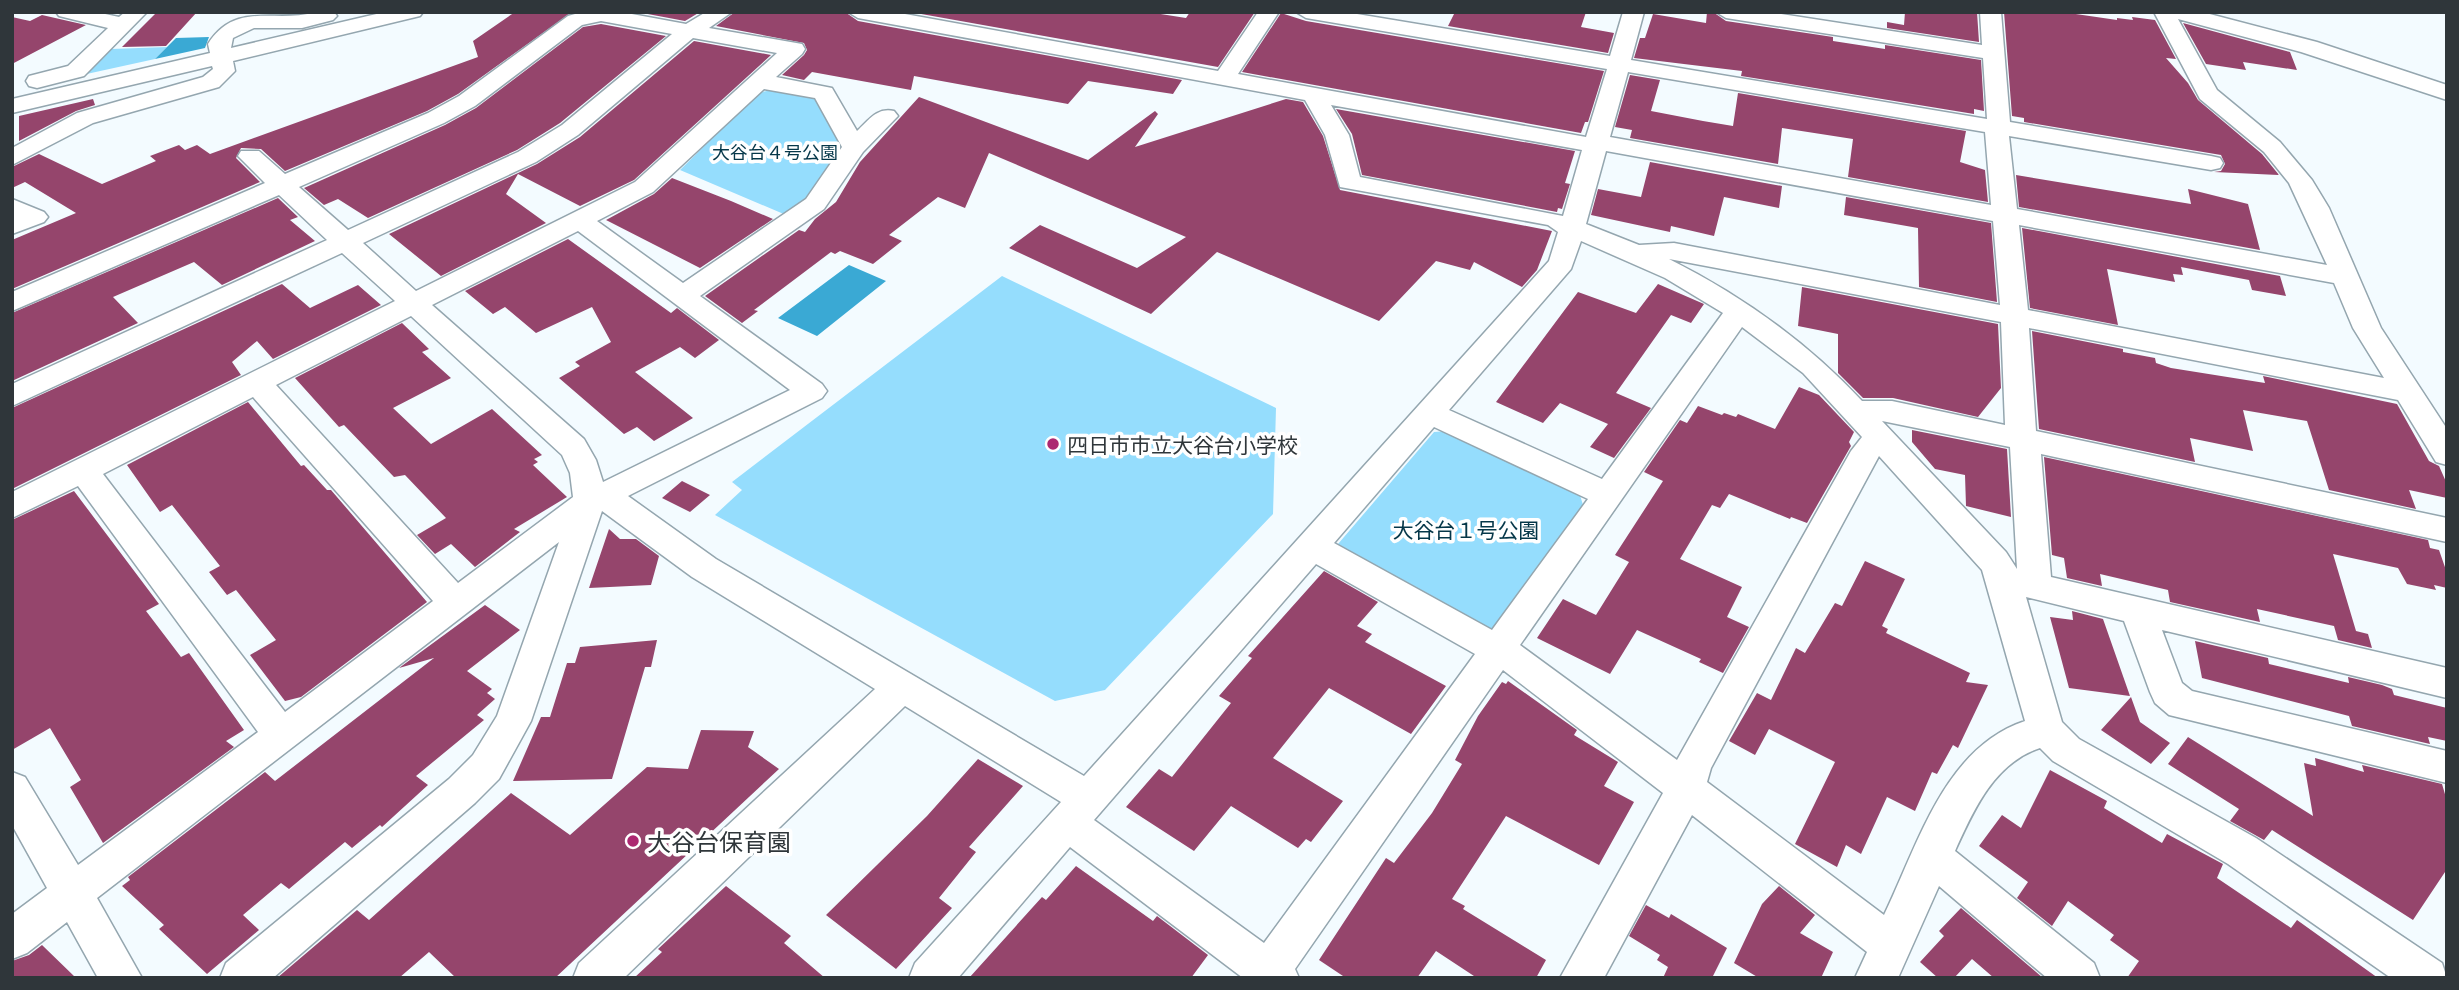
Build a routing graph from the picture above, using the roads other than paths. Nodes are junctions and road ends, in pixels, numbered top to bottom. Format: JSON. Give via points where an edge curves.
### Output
{"nodes":[{"id":1,"x":66,"y":12,"type":"edge"},
{"id":2,"x":343,"y":12,"type":"edge"},
{"id":3,"x":413,"y":12,"type":"edge"},
{"id":4,"x":722,"y":12,"type":"edge"},
{"id":5,"x":858,"y":12,"type":"edge"},
{"id":6,"x":1269,"y":12,"type":"edge"},
{"id":7,"x":1306,"y":12,"type":"edge"},
{"id":8,"x":1634,"y":12,"type":"edge"},
{"id":9,"x":1726,"y":12,"type":"edge"},
{"id":10,"x":1990,"y":12,"type":"edge"},
{"id":11,"x":2164,"y":12,"type":"edge"},
{"id":12,"x":2177,"y":12,"type":"edge"},
{"id":13,"x":916,"y":17,"type":"edge"},
{"id":14,"x":131,"y":18,"type":"edge"},
{"id":15,"x":688,"y":31,"type":"junction"},
{"id":16,"x":1992,"y":53,"type":"junction"},
{"id":17,"x":221,"y":56,"type":"junction"},
{"id":18,"x":1620,"y":65,"type":"junction"},
{"id":19,"x":1224,"y":78,"type":"junction"},
{"id":20,"x":760,"y":81,"type":"junction"},
{"id":21,"x":12,"y":88,"type":"edge"},
{"id":22,"x":2447,"y":93,"type":"edge"},
{"id":23,"x":1313,"y":94,"type":"junction"},
{"id":24,"x":12,"y":106,"type":"edge"},
{"id":25,"x":886,"y":116,"type":"dead end"},
{"id":26,"x":1998,"y":128,"type":"junction"},
{"id":27,"x":1597,"y":144,"type":"junction"},
{"id":28,"x":854,"y":147,"type":"junction"},
{"id":29,"x":250,"y":156,"type":"dead end"},
{"id":30,"x":12,"y":158,"type":"edge"},
{"id":31,"x":2211,"y":163,"type":"dead end"},
{"id":32,"x":284,"y":184,"type":"junction"},
{"id":33,"x":12,"y":205,"type":"edge"},
{"id":34,"x":2004,"y":215,"type":"junction"},
{"id":35,"x":580,"y":220,"type":"junction"},
{"id":36,"x":1559,"y":223,"type":"junction"},
{"id":37,"x":12,"y":226,"type":"edge"},
{"id":38,"x":346,"y":241,"type":"junction"},
{"id":39,"x":1634,"y":252,"type":"junction"},
{"id":40,"x":2344,"y":276,"type":"junction"},
{"id":41,"x":683,"y":295,"type":"junction"},
{"id":42,"x":12,"y":302,"type":"edge"},
{"id":43,"x":416,"y":303,"type":"junction"},
{"id":44,"x":1739,"y":311,"type":"junction"},
{"id":45,"x":2013,"y":316,"type":"junction"},
{"id":46,"x":258,"y":384,"type":"junction"},
{"id":47,"x":2407,"y":392,"type":"junction"},
{"id":48,"x":12,"y":396,"type":"edge"},
{"id":49,"x":1430,"y":412,"type":"junction"},
{"id":50,"x":1869,"y":424,"type":"junction"},
{"id":51,"x":2023,"y":439,"type":"junction"},
{"id":52,"x":2447,"y":454,"type":"edge"},
{"id":53,"x":84,"y":471,"type":"junction"},
{"id":54,"x":1607,"y":495,"type":"junction"},
{"id":55,"x":596,"y":499,"type":"junction"},
{"id":56,"x":12,"y":506,"type":"edge"},
{"id":57,"x":2447,"y":530,"type":"edge"},
{"id":58,"x":1311,"y":546,"type":"junction"},
{"id":59,"x":2020,"y":583,"type":"junction"},
{"id":60,"x":456,"y":604,"type":"junction"},
{"id":61,"x":2137,"y":610,"type":"junction"},
{"id":62,"x":1498,"y":649,"type":"junction"},
{"id":63,"x":2447,"y":683,"type":"edge"},
{"id":64,"x":900,"y":688,"type":"junction"},
{"id":65,"x":2046,"y":730,"type":"junction"},
{"id":66,"x":282,"y":736,"type":"junction"},
{"id":67,"x":2447,"y":767,"type":"edge"},
{"id":68,"x":12,"y":789,"type":"edge"},
{"id":69,"x":1686,"y":789,"type":"junction"},
{"id":70,"x":1078,"y":810,"type":"junction"},
{"id":71,"x":1933,"y":857,"type":"junction"},
{"id":72,"x":71,"y":894,"type":"junction"},
{"id":73,"x":12,"y":939,"type":"edge"},
{"id":74,"x":1884,"y":962,"type":"edge"},
{"id":75,"x":1271,"y":975,"type":"edge"},
{"id":76,"x":121,"y":978,"type":"edge"},
{"id":77,"x":241,"y":978,"type":"edge"},
{"id":78,"x":594,"y":978,"type":"edge"},
{"id":79,"x":930,"y":978,"type":"edge"},
{"id":80,"x":1581,"y":978,"type":"edge"},
{"id":81,"x":2079,"y":978,"type":"edge"},
{"id":82,"x":2427,"y":978,"type":"edge"}],
"edges":[{"from":1,"to":14,"type":"street"},
{"from":2,"to":17,"type":"street","via":[[299,22],[271,19],[242,24],[222,36]]},
{"from":3,"to":17,"type":"street"},
{"from":4,"to":15,"type":"street"},
{"from":5,"to":13,"type":"street"},
{"from":6,"to":19,"type":"street"},
{"from":7,"to":18,"type":"street"},
{"from":8,"to":18,"type":"street"},
{"from":9,"to":16,"type":"street"},
{"from":10,"to":16,"type":"street"},
{"from":11,"to":40,"type":"street","via":[[2208,94],[2272,147],[2300,180]]},
{"from":12,"to":22,"type":"street","via":[[2309,47]]},
{"from":13,"to":19,"type":"street"},
{"from":14,"to":21,"type":"street","via":[[76,71]]},
{"from":15,"to":20,"type":"street","via":[[794,49]]},
{"from":15,"to":32,"type":"street","via":[[601,15],[575,20],[467,101],[406,133]]},
{"from":15,"to":38,"type":"street","via":[[542,149]]},
{"from":16,"to":26,"type":"street"},
{"from":17,"to":24,"type":"street"},
{"from":17,"to":30,"type":"street","via":[[224,71],[211,82],[110,109]]},
{"from":18,"to":26,"type":"street"},
{"from":18,"to":27,"type":"street"},
{"from":19,"to":23,"type":"street"},
{"from":20,"to":28,"type":"street","via":[[824,93]]},
{"from":20,"to":35,"type":"street","via":[[651,183]]},
{"from":23,"to":27,"type":"street"},
{"from":23,"to":36,"type":"street","via":[[1337,135],[1349,182]]},
{"from":25,"to":28,"type":"street"},
{"from":26,"to":31,"type":"street"},
{"from":26,"to":34,"type":"street"},
{"from":27,"to":34,"type":"street"},
{"from":27,"to":36,"type":"street"},
{"from":28,"to":41,"type":"street","via":[[815,204]]},
{"from":29,"to":32,"type":"street"},
{"from":32,"to":38,"type":"street"},
{"from":32,"to":42,"type":"street"},
{"from":33,"to":37,"type":"street","via":[[35,217]]},
{"from":34,"to":40,"type":"street"},
{"from":34,"to":45,"type":"street"},
{"from":35,"to":41,"type":"street"},
{"from":35,"to":43,"type":"street"},
{"from":36,"to":39,"type":"street"},
{"from":36,"to":49,"type":"street","via":[[1562,263]]},
{"from":38,"to":43,"type":"street"},
{"from":38,"to":48,"type":"street"},
{"from":39,"to":44,"type":"street"},
{"from":39,"to":45,"type":"street","via":[[1674,251]]},
{"from":40,"to":47,"type":"street","via":[[2367,328]]},
{"from":41,"to":55,"type":"street","via":[[812,391]]},
{"from":43,"to":46,"type":"street"},
{"from":43,"to":55,"type":"street","via":[[573,447]]},
{"from":44,"to":50,"type":"street","via":[[1814,366]]},
{"from":44,"to":54,"type":"street"},
{"from":45,"to":47,"type":"street"},
{"from":45,"to":51,"type":"street"},
{"from":46,"to":53,"type":"street"},
{"from":46,"to":60,"type":"street"},
{"from":47,"to":52,"type":"street"},
{"from":49,"to":54,"type":"street"},
{"from":49,"to":58,"type":"street"},
{"from":50,"to":51,"type":"street","via":[[1892,411]]},
{"from":50,"to":59,"type":"street","via":[[1994,561]]},
{"from":50,"to":69,"type":"street","via":[[1866,451],[1693,765]]},
{"from":51,"to":57,"type":"street"},
{"from":51,"to":59,"type":"street"},
{"from":53,"to":56,"type":"street"},
{"from":53,"to":66,"type":"street"},
{"from":54,"to":62,"type":"street"},
{"from":55,"to":60,"type":"street"},
{"from":55,"to":64,"type":"street"},
{"from":55,"to":77,"type":"street","via":[[513,721],[486,766]]},
{"from":58,"to":62,"type":"street"},
{"from":58,"to":70,"type":"street"},
{"from":59,"to":61,"type":"street"},
{"from":59,"to":65,"type":"street"},
{"from":60,"to":66,"type":"street"},
{"from":61,"to":63,"type":"street"},
{"from":61,"to":67,"type":"street","via":[[2168,692],[2182,704]]},
{"from":62,"to":69,"type":"street"},
{"from":62,"to":75,"type":"street"},
{"from":64,"to":70,"type":"street"},
{"from":64,"to":78,"type":"street"},
{"from":65,"to":71,"type":"street","via":[[2022,738],[1985,764],[1961,795]]},
{"from":65,"to":82,"type":"street","via":[[2087,763],[2242,851]]},
{"from":66,"to":72,"type":"street"},
{"from":68,"to":72,"type":"street"},
{"from":69,"to":74,"type":"street"},
{"from":69,"to":80,"type":"street"},
{"from":70,"to":75,"type":"street"},
{"from":70,"to":79,"type":"street"},
{"from":71,"to":74,"type":"street"},
{"from":71,"to":81,"type":"street"},
{"from":72,"to":73,"type":"street"},
{"from":72,"to":76,"type":"street"}]}
